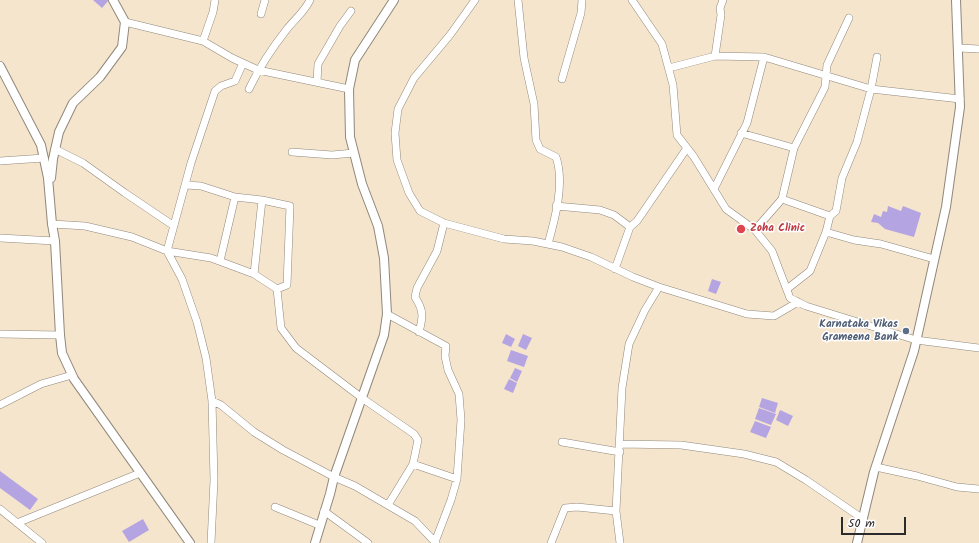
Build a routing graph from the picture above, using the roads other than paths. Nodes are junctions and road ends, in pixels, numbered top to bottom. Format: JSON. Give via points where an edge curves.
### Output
{"nodes":[{"id":1,"x":113,"y":0,"type":"edge"},
{"id":2,"x":215,"y":0,"type":"edge"},
{"id":3,"x":265,"y":0,"type":"edge"},
{"id":4,"x":310,"y":0,"type":"edge"},
{"id":5,"x":394,"y":0,"type":"edge"},
{"id":6,"x":475,"y":0,"type":"edge"},
{"id":7,"x":518,"y":0,"type":"edge"},
{"id":8,"x":582,"y":0,"type":"edge"},
{"id":9,"x":632,"y":0,"type":"edge"},
{"id":10,"x":723,"y":0,"type":"edge"},
{"id":11,"x":956,"y":0,"type":"edge"},
{"id":12,"x":351,"y":11,"type":"dead end"},
{"id":13,"x":261,"y":14,"type":"dead end"},
{"id":14,"x":849,"y":18,"type":"dead end"},
{"id":15,"x":125,"y":22,"type":"junction"},
{"id":16,"x":203,"y":41,"type":"junction"},
{"id":17,"x":959,"y":48,"type":"junction"},
{"id":18,"x":979,"y":49,"type":"edge"},
{"id":19,"x":715,"y":56,"type":"junction"},
{"id":20,"x":764,"y":57,"type":"junction"},
{"id":21,"x":877,"y":57,"type":"dead end"},
{"id":22,"x":243,"y":63,"type":"junction"},
{"id":23,"x":0,"y":66,"type":"edge"},
{"id":24,"x":669,"y":68,"type":"junction"},
{"id":25,"x":258,"y":70,"type":"junction"},
{"id":26,"x":825,"y":75,"type":"junction"},
{"id":27,"x":562,"y":79,"type":"dead end"},
{"id":28,"x":317,"y":82,"type":"junction"},
{"id":29,"x":249,"y":89,"type":"dead end"},
{"id":30,"x":349,"y":89,"type":"junction"},
{"id":31,"x":871,"y":89,"type":"junction"},
{"id":32,"x":960,"y":99,"type":"junction"},
{"id":33,"x":741,"y":133,"type":"junction"},
{"id":34,"x":687,"y":148,"type":"junction"},
{"id":35,"x":794,"y":148,"type":"junction"},
{"id":36,"x":55,"y":149,"type":"junction"},
{"id":37,"x":292,"y":152,"type":"dead end"},
{"id":38,"x":354,"y":153,"type":"junction"},
{"id":39,"x":44,"y":158,"type":"junction"},
{"id":40,"x":0,"y":161,"type":"edge"},
{"id":41,"x":186,"y":185,"type":"junction"},
{"id":42,"x":714,"y":189,"type":"junction"},
{"id":43,"x":50,"y":195,"type":"junction"},
{"id":44,"x":235,"y":197,"type":"junction"},
{"id":45,"x":782,"y":199,"type":"junction"},
{"id":46,"x":262,"y":200,"type":"junction"},
{"id":47,"x":556,"y":206,"type":"junction"},
{"id":48,"x":830,"y":216,"type":"junction"},
{"id":49,"x":444,"y":223,"type":"junction"},
{"id":50,"x":52,"y":224,"type":"junction"},
{"id":51,"x":174,"y":226,"type":"junction"},
{"id":52,"x":630,"y":227,"type":"junction"},
{"id":53,"x":755,"y":230,"type":"junction"},
{"id":54,"x":826,"y":232,"type":"junction"},
{"id":55,"x":0,"y":238,"type":"edge"},
{"id":56,"x":55,"y":241,"type":"junction"},
{"id":57,"x":548,"y":244,"type":"junction"},
{"id":58,"x":167,"y":251,"type":"junction"},
{"id":59,"x":934,"y":259,"type":"junction"},
{"id":60,"x":220,"y":261,"type":"junction"},
{"id":61,"x":615,"y":269,"type":"junction"},
{"id":62,"x":254,"y":274,"type":"junction"},
{"id":63,"x":659,"y":287,"type":"junction"},
{"id":64,"x":276,"y":289,"type":"junction"},
{"id":65,"x":787,"y":289,"type":"junction"},
{"id":66,"x":798,"y":302,"type":"junction"},
{"id":67,"x":388,"y":314,"type":"junction"},
{"id":68,"x":419,"y":332,"type":"junction"},
{"id":69,"x":0,"y":334,"type":"edge"},
{"id":70,"x":60,"y":334,"type":"junction"},
{"id":71,"x":916,"y":340,"type":"junction"},
{"id":72,"x":979,"y":348,"type":"edge"},
{"id":73,"x":72,"y":375,"type":"junction"},
{"id":74,"x":362,"y":398,"type":"junction"},
{"id":75,"x":212,"y":402,"type":"junction"},
{"id":76,"x":0,"y":405,"type":"edge"},
{"id":77,"x":562,"y":442,"type":"dead end"},
{"id":78,"x":620,"y":444,"type":"junction"},
{"id":79,"x":620,"y":452,"type":"junction"},
{"id":80,"x":413,"y":464,"type":"junction"},
{"id":81,"x":876,"y":467,"type":"junction"},
{"id":82,"x":140,"y":473,"type":"junction"},
{"id":83,"x":334,"y":477,"type":"junction"},
{"id":84,"x":457,"y":479,"type":"junction"},
{"id":85,"x":979,"y":489,"type":"edge"},
{"id":86,"x":388,"y":505,"type":"junction"},
{"id":87,"x":275,"y":507,"type":"dead end"},
{"id":88,"x":0,"y":509,"type":"edge"},
{"id":89,"x":616,"y":510,"type":"junction"},
{"id":90,"x":324,"y":511,"type":"junction"},
{"id":91,"x":863,"y":519,"type":"junction"},
{"id":92,"x":17,"y":523,"type":"junction"},
{"id":93,"x":319,"y":525,"type":"junction"},
{"id":94,"x":435,"y":542,"type":"edge"},
{"id":95,"x":42,"y":543,"type":"edge"},
{"id":96,"x":190,"y":543,"type":"edge"},
{"id":97,"x":211,"y":543,"type":"edge"},
{"id":98,"x":315,"y":543,"type":"edge"},
{"id":99,"x":368,"y":543,"type":"edge"},
{"id":100,"x":551,"y":543,"type":"edge"},
{"id":101,"x":620,"y":543,"type":"edge"},
{"id":102,"x":857,"y":543,"type":"edge"}],
"edges":[{"from":1,"to":15,"type":"street"},
{"from":2,"to":16,"type":"street"},
{"from":3,"to":13,"type":"street"},
{"from":4,"to":25,"type":"street"},
{"from":5,"to":30,"type":"street","via":[[355,60]]},
{"from":6,"to":49,"type":"street","via":[[414,78],[398,109],[395,133],[397,160],[409,193],[420,211]]},
{"from":7,"to":47,"type":"street","via":[[524,58],[534,104],[536,140],[540,150],[556,157],[559,166]]},
{"from":8,"to":27,"type":"street"},
{"from":9,"to":24,"type":"street","via":[[662,44]]},
{"from":10,"to":19,"type":"street"},
{"from":11,"to":17,"type":"street"},
{"from":12,"to":28,"type":"street","via":[[318,64]]},
{"from":14,"to":26,"type":"street","via":[[827,65]]},
{"from":15,"to":16,"type":"street"},
{"from":15,"to":36,"type":"street","via":[[122,47],[100,77],[73,103],[59,132]]},
{"from":16,"to":22,"type":"street"},
{"from":17,"to":18,"type":"street"},
{"from":17,"to":32,"type":"street"},
{"from":19,"to":20,"type":"street"},
{"from":19,"to":24,"type":"street"},
{"from":20,"to":26,"type":"street"},
{"from":20,"to":33,"type":"street"},
{"from":21,"to":31,"type":"street"},
{"from":22,"to":25,"type":"street"},
{"from":22,"to":41,"type":"street","via":[[235,81],[215,91]]},
{"from":23,"to":39,"type":"street","via":[[41,145]]},
{"from":24,"to":34,"type":"street","via":[[677,135]]},
{"from":25,"to":28,"type":"street"},
{"from":25,"to":29,"type":"street"},
{"from":26,"to":31,"type":"street"},
{"from":26,"to":35,"type":"street","via":[[825,87]]},
{"from":28,"to":30,"type":"street"},
{"from":30,"to":38,"type":"street","via":[[350,137]]},
{"from":31,"to":32,"type":"street"},
{"from":31,"to":48,"type":"street","via":[[857,142],[842,178],[836,211]]},
{"from":32,"to":59,"type":"street","via":[[946,207]]},
{"from":33,"to":35,"type":"street"},
{"from":33,"to":42,"type":"street"},
{"from":34,"to":42,"type":"street"},
{"from":34,"to":52,"type":"street","via":[[637,221]]},
{"from":35,"to":45,"type":"street"},
{"from":36,"to":43,"type":"street"},
{"from":36,"to":51,"type":"street","via":[[83,163]]},
{"from":37,"to":38,"type":"street","via":[[332,155]]},
{"from":38,"to":67,"type":"street","via":[[362,184],[378,226],[384,258]]},
{"from":39,"to":40,"type":"street"},
{"from":39,"to":43,"type":"street"},
{"from":41,"to":44,"type":"street","via":[[202,186]]},
{"from":41,"to":51,"type":"street"},
{"from":42,"to":53,"type":"street","via":[[726,209]]},
{"from":43,"to":50,"type":"street"},
{"from":44,"to":46,"type":"street"},
{"from":44,"to":60,"type":"street"},
{"from":45,"to":48,"type":"street"},
{"from":45,"to":53,"type":"street"},
{"from":46,"to":62,"type":"street"},
{"from":46,"to":64,"type":"street","via":[[290,206],[286,285]]},
{"from":47,"to":52,"type":"street","via":[[600,210],[614,215]]},
{"from":47,"to":57,"type":"street"},
{"from":48,"to":54,"type":"street"},
{"from":49,"to":57,"type":"street","via":[[504,239]]},
{"from":49,"to":68,"type":"street","via":[[437,251],[417,288],[415,297],[422,308]]},
{"from":50,"to":56,"type":"street"},
{"from":50,"to":58,"type":"street","via":[[93,227],[132,236]]},
{"from":51,"to":58,"type":"street"},
{"from":52,"to":61,"type":"street"},
{"from":53,"to":65,"type":"street","via":[[772,251]]},
{"from":54,"to":59,"type":"street"},
{"from":54,"to":65,"type":"street","via":[[810,271]]},
{"from":55,"to":56,"type":"street"},
{"from":56,"to":70,"type":"street"},
{"from":57,"to":61,"type":"street","via":[[591,257]]},
{"from":58,"to":60,"type":"street"},
{"from":58,"to":75,"type":"street","via":[[182,279],[197,322],[206,358]]},
{"from":59,"to":71,"type":"street"},
{"from":60,"to":62,"type":"street"},
{"from":61,"to":63,"type":"street"},
{"from":62,"to":64,"type":"street"},
{"from":63,"to":66,"type":"street","via":[[747,314],[774,316]]},
{"from":63,"to":78,"type":"street","via":[[629,344],[622,388]]},
{"from":64,"to":74,"type":"street","via":[[280,328],[296,348]]},
{"from":65,"to":66,"type":"street","via":[[790,298]]},
{"from":66,"to":71,"type":"street"},
{"from":67,"to":68,"type":"street"},
{"from":67,"to":74,"type":"street","via":[[384,335]]},
{"from":68,"to":84,"type":"street","via":[[446,346],[445,356],[458,394],[461,420]]},
{"from":69,"to":70,"type":"street"},
{"from":70,"to":73,"type":"street","via":[[62,353]]},
{"from":71,"to":72,"type":"street"},
{"from":71,"to":81,"type":"street"},
{"from":73,"to":76,"type":"street","via":[[41,384]]},
{"from":73,"to":82,"type":"street"},
{"from":74,"to":80,"type":"street","via":[[414,434],[418,440]]},
{"from":74,"to":83,"type":"street"},
{"from":75,"to":83,"type":"street","via":[[221,405],[254,432]]},
{"from":75,"to":97,"type":"street","via":[[214,480]]},
{"from":77,"to":79,"type":"street"},
{"from":78,"to":79,"type":"street"},
{"from":78,"to":91,"type":"street","via":[[681,445],[744,454],[776,462]]},
{"from":79,"to":89,"type":"street"},
{"from":80,"to":84,"type":"street"},
{"from":80,"to":86,"type":"street"},
{"from":81,"to":85,"type":"street","via":[[957,487]]},
{"from":81,"to":91,"type":"street"},
{"from":82,"to":92,"type":"street"},
{"from":82,"to":96,"type":"street"},
{"from":83,"to":86,"type":"street"},
{"from":83,"to":90,"type":"street"},
{"from":84,"to":94,"type":"street"},
{"from":86,"to":94,"type":"street","via":[[415,521]]},
{"from":87,"to":93,"type":"street"},
{"from":88,"to":92,"type":"street"},
{"from":89,"to":100,"type":"street","via":[[565,508]]},
{"from":89,"to":101,"type":"street"},
{"from":90,"to":93,"type":"street"},
{"from":90,"to":99,"type":"street"},
{"from":91,"to":102,"type":"street"},
{"from":92,"to":95,"type":"street"},
{"from":93,"to":98,"type":"street"}]}
